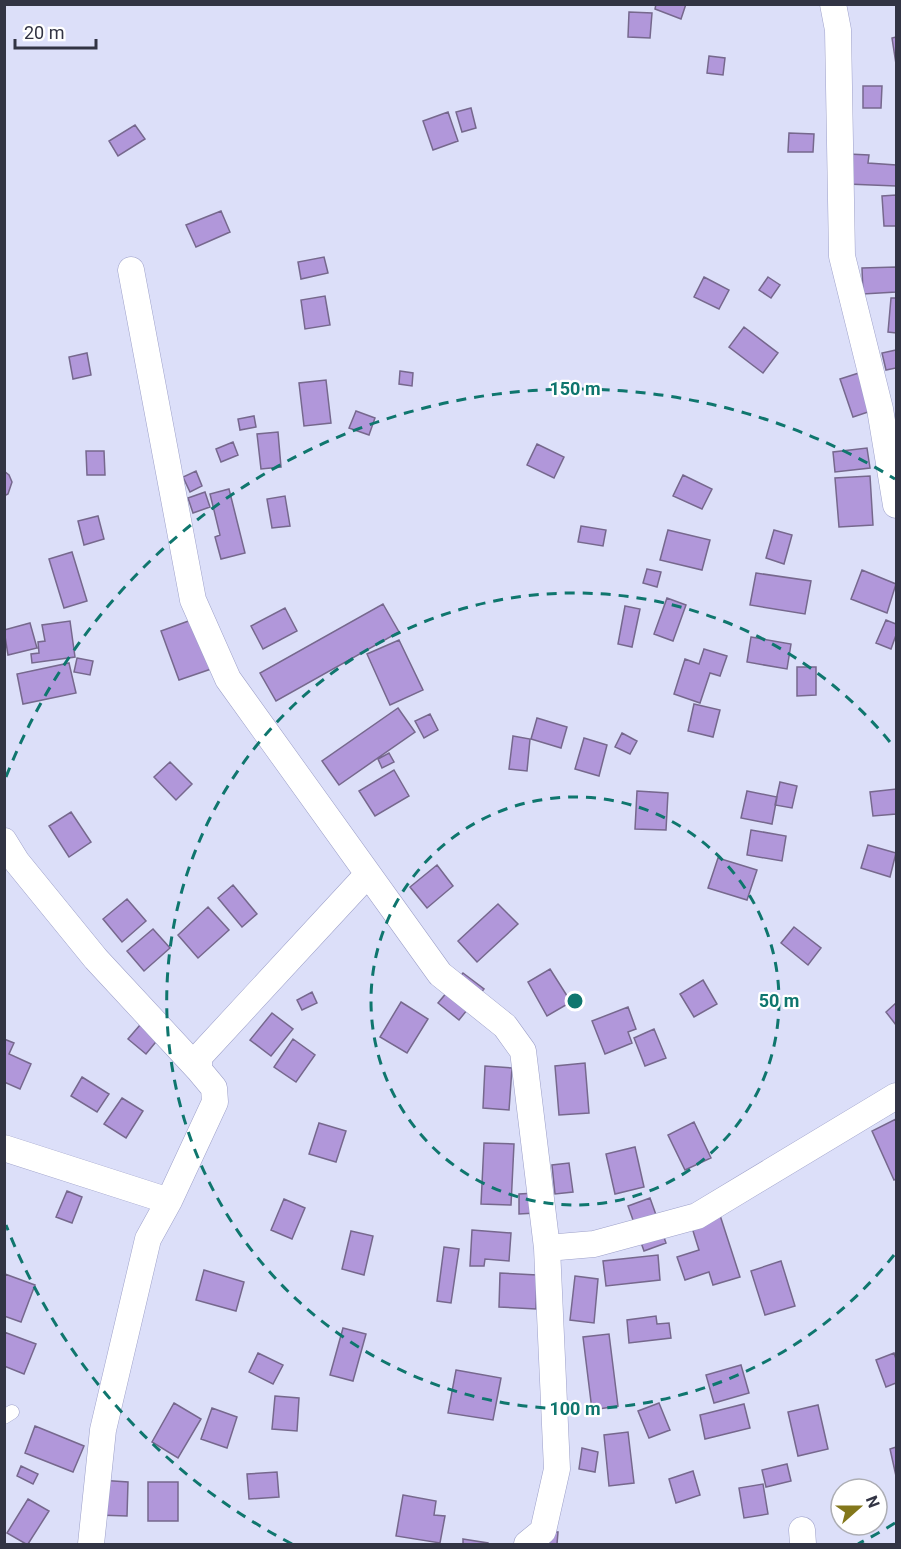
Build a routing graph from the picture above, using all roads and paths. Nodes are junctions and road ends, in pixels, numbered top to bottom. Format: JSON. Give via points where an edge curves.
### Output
{"nodes":[{"id":1,"x":833,"y":4,"type":"edge"},
{"id":2,"x":131,"y":270,"type":"dead end"},
{"id":3,"x":897,"y":505,"type":"edge"},
{"id":4,"x":9,"y":857,"type":"edge"},
{"id":5,"x":368,"y":873,"type":"junction"},
{"id":6,"x":199,"y":1070,"type":"junction"},
{"id":7,"x":897,"y":1096,"type":"edge"},
{"id":8,"x":4,"y":1148,"type":"edge"},
{"id":9,"x":169,"y":1201,"type":"junction"},
{"id":10,"x":547,"y":1248,"type":"junction"},
{"id":11,"x":91,"y":1545,"type":"edge"},
{"id":12,"x":527,"y":1545,"type":"edge"}],
"edges":[{"from":1,"to":3,"type":"street","via":[[838,30],[842,256],[880,410]]},
{"from":2,"to":5,"type":"street","via":[[194,600],[228,679]]},
{"from":4,"to":6,"type":"street"},
{"from":5,"to":6,"type":"street","via":[[199,1057]]},
{"from":5,"to":10,"type":"street","via":[[440,974],[505,1026],[523,1051]]},
{"from":6,"to":9,"type":"street","via":[[214,1088],[216,1102]]},
{"from":7,"to":10,"type":"street","via":[[697,1216],[594,1244]]},
{"from":8,"to":9,"type":"street"},
{"from":9,"to":11,"type":"street","via":[[148,1239],[103,1430]]},
{"from":10,"to":12,"type":"street","via":[[557,1469],[543,1531]]}]}
